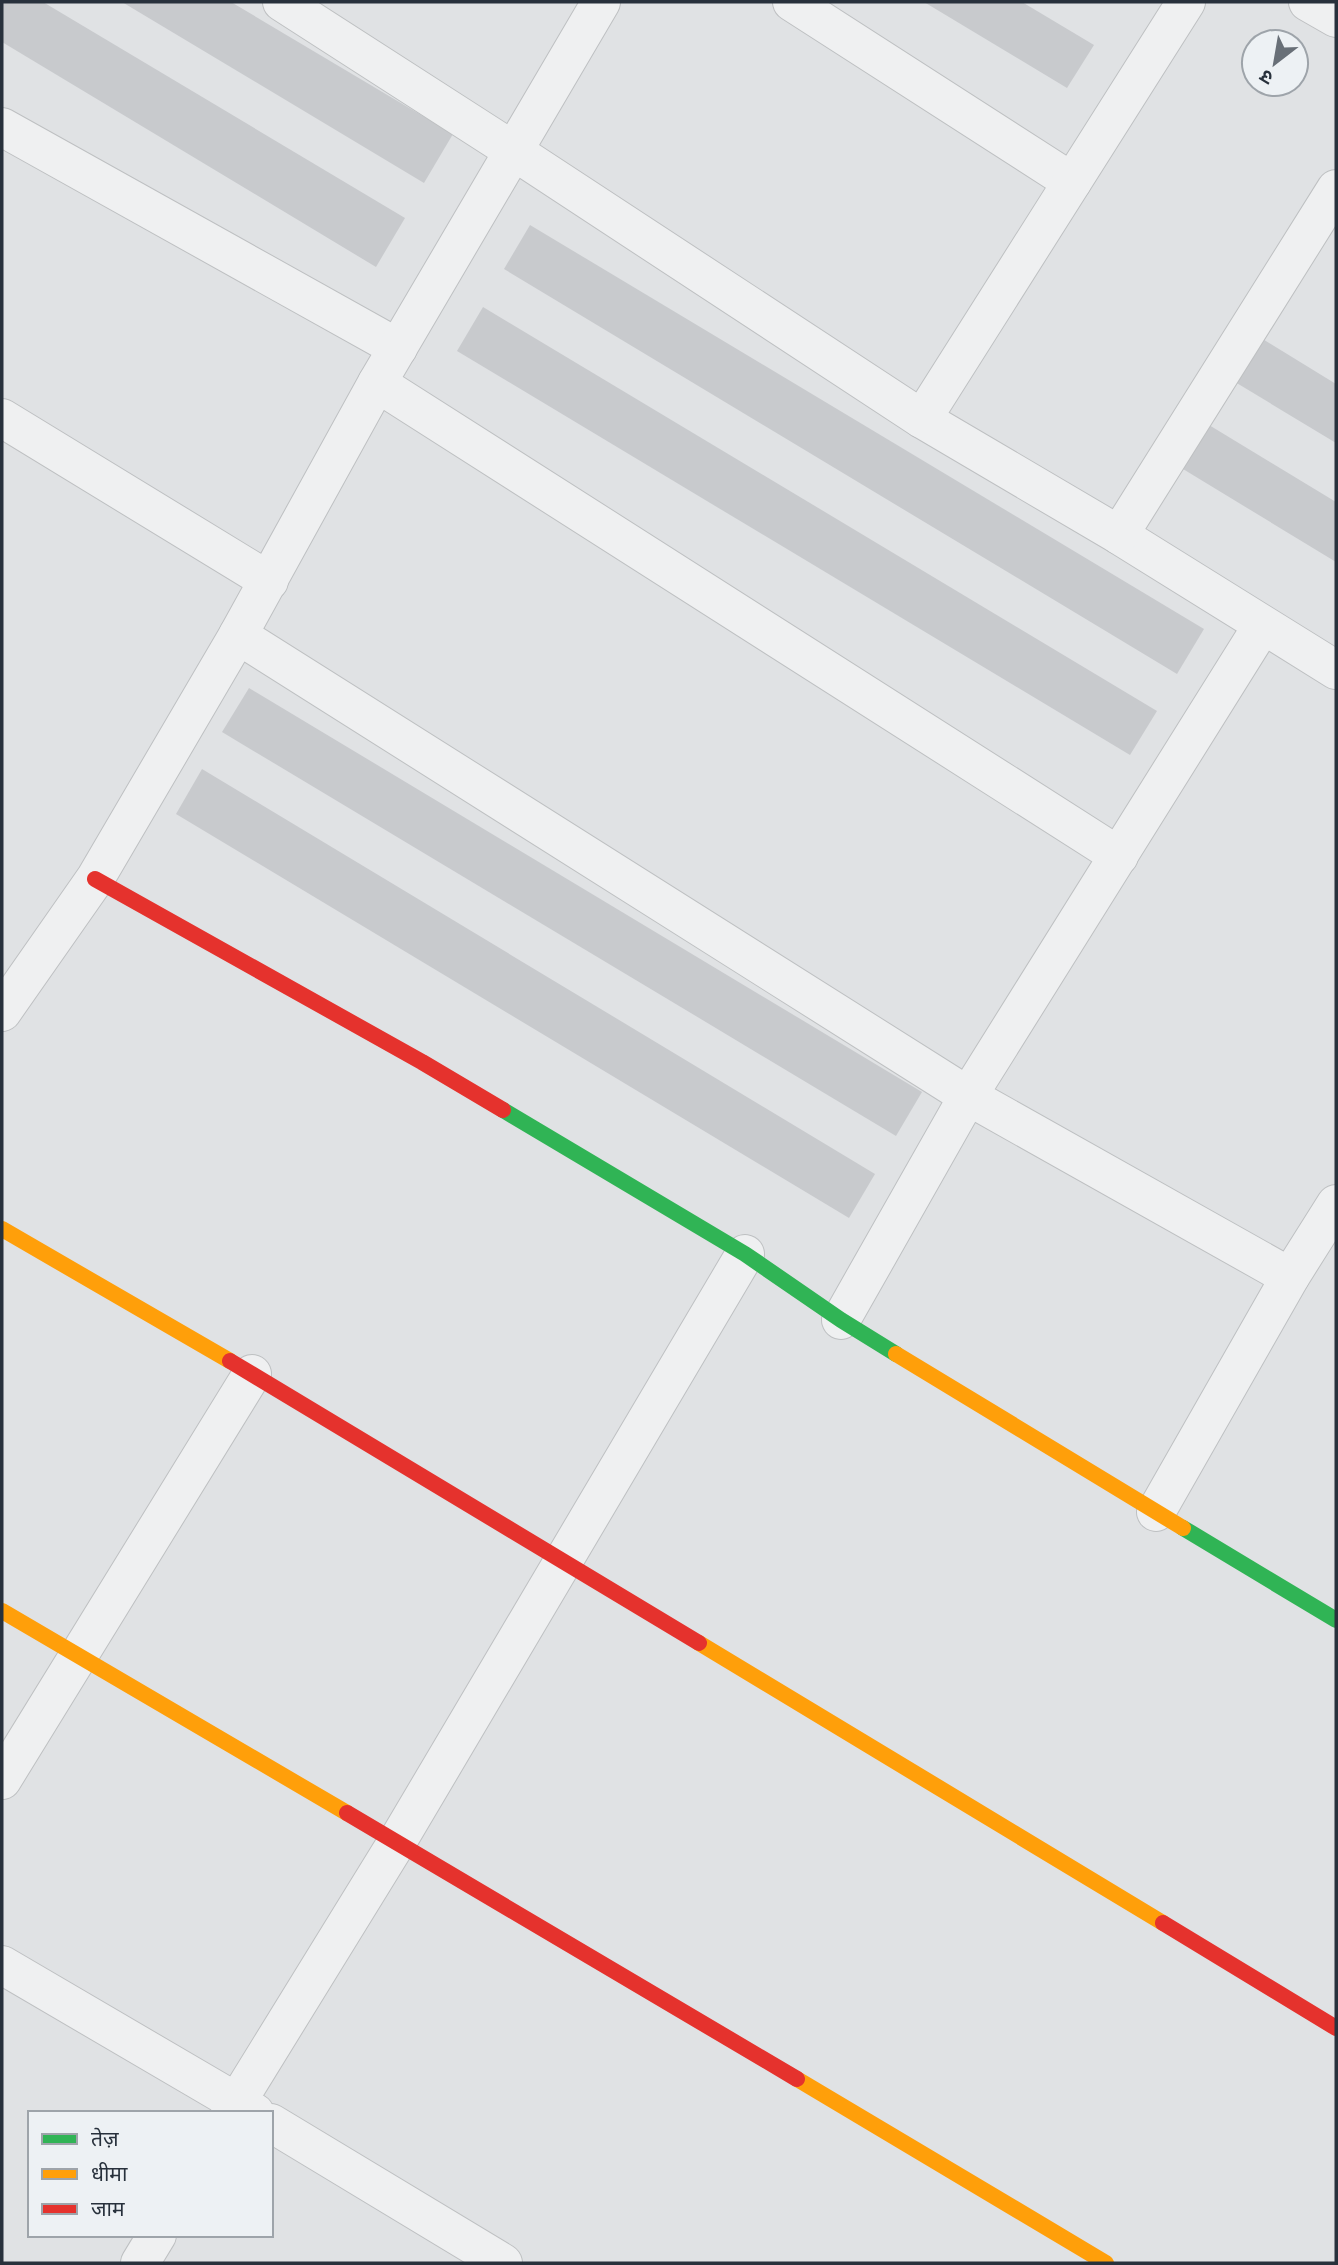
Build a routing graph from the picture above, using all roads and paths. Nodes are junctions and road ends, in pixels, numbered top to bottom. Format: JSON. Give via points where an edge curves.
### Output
{"nodes":[{"id":1,"x":282,"y":2,"type":"edge"},
{"id":2,"x":601,"y":2,"type":"edge"},
{"id":3,"x":792,"y":2,"type":"edge"},
{"id":4,"x":1186,"y":2,"type":"edge"},
{"id":5,"x":1308,"y":2,"type":"edge"},
{"id":6,"x":1336,"y":18,"type":"edge"},
{"id":7,"x":2,"y":127,"type":"edge"},
{"id":8,"x":512,"y":150,"type":"junction"},
{"id":9,"x":1072,"y":182,"type":"junction"},
{"id":10,"x":1336,"y":189,"type":"edge"},
{"id":11,"x":398,"y":348,"type":"junction"},
{"id":12,"x":377,"y":383,"type":"junction"},
{"id":13,"x":2,"y":418,"type":"edge"},
{"id":14,"x":922,"y":419,"type":"junction"},
{"id":15,"x":1119,"y":535,"type":"junction"},
{"id":16,"x":269,"y":581,"type":"junction"},
{"id":17,"x":1262,"y":626,"type":"junction"},
{"id":18,"x":239,"y":635,"type":"junction"},
{"id":19,"x":1336,"y":670,"type":"edge"},
{"id":20,"x":1119,"y":856,"type":"junction"},
{"id":21,"x":94,"y":880,"type":"junction"},
{"id":22,"x":2,"y":1012,"type":"edge"},
{"id":23,"x":968,"y":1097,"type":"junction"},
{"id":24,"x":1336,"y":1204,"type":"edge"},
{"id":25,"x":2,"y":1229,"type":"edge"},
{"id":26,"x":745,"y":1254,"type":"junction"},
{"id":27,"x":1290,"y":1277,"type":"junction"},
{"id":28,"x":841,"y":1320,"type":"junction"},
{"id":29,"x":252,"y":1374,"type":"junction"},
{"id":30,"x":1156,"y":1512,"type":"junction"},
{"id":31,"x":562,"y":1563,"type":"junction"},
{"id":32,"x":2,"y":1611,"type":"edge"},
{"id":33,"x":1336,"y":1620,"type":"edge"},
{"id":34,"x":79,"y":1654,"type":"junction"},
{"id":35,"x":2,"y":1780,"type":"edge"},
{"id":36,"x":397,"y":1842,"type":"junction"},
{"id":37,"x":2,"y":1965,"type":"edge"},
{"id":38,"x":1336,"y":2028,"type":"edge"},
{"id":39,"x":241,"y":2109,"type":"edge"},
{"id":40,"x":273,"y":2124,"type":"edge"},
{"id":41,"x":156,"y":2237,"type":"edge"},
{"id":42,"x":140,"y":2263,"type":"edge"},
{"id":43,"x":503,"y":2263,"type":"edge"},
{"id":44,"x":1107,"y":2263,"type":"edge"}],
"edges":[{"from":1,"to":8,"type":"street"},
{"from":2,"to":8,"type":"street"},
{"from":3,"to":9,"type":"street"},
{"from":4,"to":9,"type":"street"},
{"from":5,"to":6,"type":"street"},
{"from":7,"to":11,"type":"street"},
{"from":8,"to":11,"type":"street"},
{"from":8,"to":14,"type":"street"},
{"from":9,"to":14,"type":"street"},
{"from":10,"to":15,"type":"street"},
{"from":11,"to":12,"type":"street"},
{"from":12,"to":16,"type":"street"},
{"from":12,"to":20,"type":"street"},
{"from":13,"to":16,"type":"street"},
{"from":14,"to":15,"type":"street"},
{"from":15,"to":17,"type":"street"},
{"from":16,"to":18,"type":"street"},
{"from":17,"to":19,"type":"street"},
{"from":17,"to":20,"type":"street"},
{"from":18,"to":21,"type":"street"},
{"from":18,"to":23,"type":"street"},
{"from":20,"to":23,"type":"street"},
{"from":21,"to":22,"type":"street"},
{"from":21,"to":26,"type":"street","via":[[422,1062]]},
{"from":23,"to":27,"type":"street"},
{"from":23,"to":28,"type":"street"},
{"from":24,"to":27,"type":"street"},
{"from":25,"to":29,"type":"street"},
{"from":26,"to":28,"type":"street"},
{"from":26,"to":31,"type":"street"},
{"from":27,"to":30,"type":"street"},
{"from":28,"to":30,"type":"street"},
{"from":29,"to":31,"type":"street"},
{"from":29,"to":34,"type":"street"},
{"from":30,"to":33,"type":"street"},
{"from":31,"to":36,"type":"street"},
{"from":31,"to":38,"type":"street"},
{"from":32,"to":34,"type":"street"},
{"from":34,"to":35,"type":"street"},
{"from":34,"to":36,"type":"street"},
{"from":36,"to":39,"type":"street"},
{"from":36,"to":44,"type":"street"},
{"from":37,"to":39,"type":"street"},
{"from":40,"to":43,"type":"street"},
{"from":41,"to":42,"type":"street"}]}
